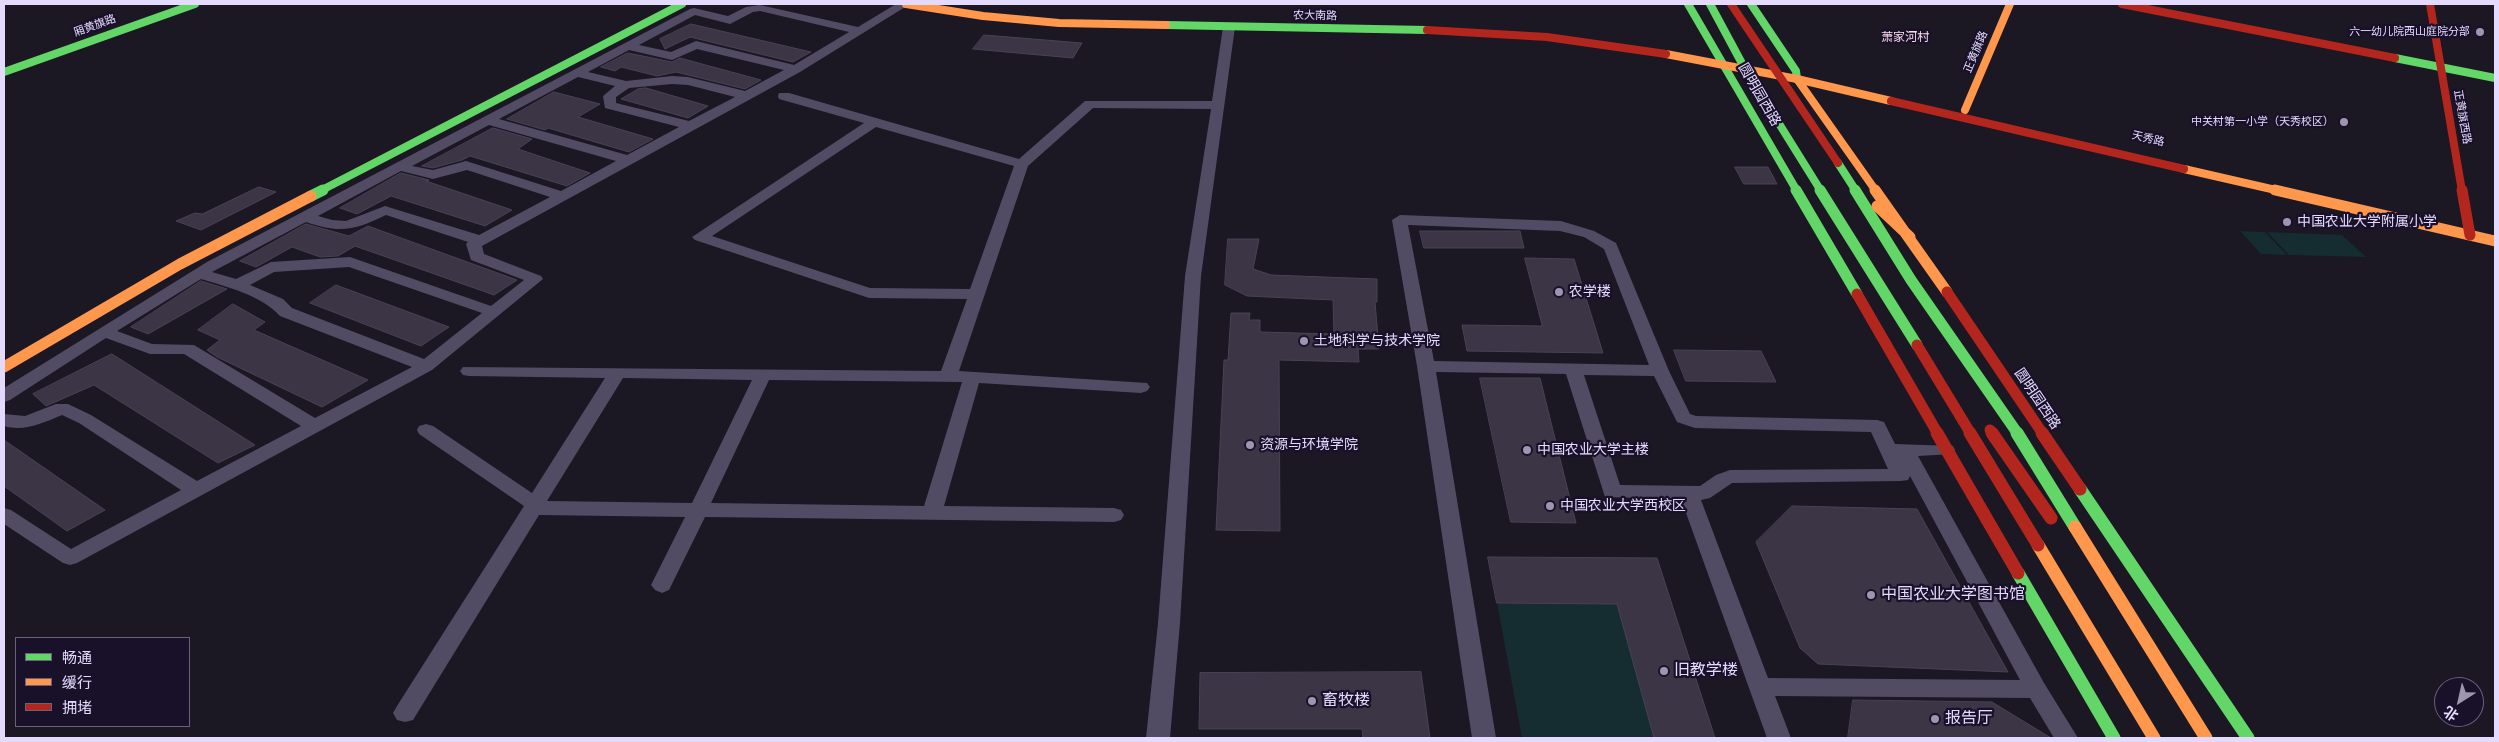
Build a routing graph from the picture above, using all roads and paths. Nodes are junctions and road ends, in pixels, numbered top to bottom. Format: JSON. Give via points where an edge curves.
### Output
{"nodes":[{"id":1,"x":195,"y":4,"type":"edge"},
{"id":2,"x":682,"y":4,"type":"edge"},
{"id":3,"x":905,"y":4,"type":"edge"},
{"id":4,"x":947,"y":4,"type":"edge"},
{"id":5,"x":1688,"y":4,"type":"edge"},
{"id":6,"x":1710,"y":4,"type":"edge"},
{"id":7,"x":1731,"y":4,"type":"edge"},
{"id":8,"x":1751,"y":4,"type":"edge"},
{"id":9,"x":2010,"y":4,"type":"edge"},
{"id":10,"x":2122,"y":4,"type":"edge"},
{"id":11,"x":2430,"y":4,"type":"edge"},
{"id":12,"x":1230,"y":27,"type":"junction"},
{"id":13,"x":860,"y":31,"type":"junction"},
{"id":14,"x":628,"y":46,"type":"junction"},
{"id":15,"x":1720,"y":60,"type":"junction"},
{"id":16,"x":1743,"y":65,"type":"junction"},
{"id":17,"x":2441,"y":68,"type":"junction"},
{"id":18,"x":796,"y":69,"type":"junction"},
{"id":19,"x":1774,"y":71,"type":"junction"},
{"id":20,"x":4,"y":72,"type":"edge"},
{"id":21,"x":577,"y":73,"type":"junction"},
{"id":22,"x":1796,"y":75,"type":"junction"},
{"id":23,"x":2495,"y":78,"type":"edge"},
{"id":24,"x":626,"y":85,"type":"junction"},
{"id":25,"x":747,"y":96,"type":"junction"},
{"id":26,"x":784,"y":96,"type":"dead end"},
{"id":27,"x":1218,"y":105,"type":"junction"},
{"id":28,"x":1965,"y":110,"type":"junction"},
{"id":29,"x":488,"y":120,"type":"junction"},
{"id":30,"x":874,"y":122,"type":"junction"},
{"id":31,"x":691,"y":126,"type":"junction"},
{"id":32,"x":629,"y":160,"type":"junction"},
{"id":33,"x":1022,"y":164,"type":"junction"},
{"id":34,"x":400,"y":166,"type":"junction"},
{"id":35,"x":1853,"y":184,"type":"junction"},
{"id":36,"x":562,"y":196,"type":"junction"},
{"id":37,"x":305,"y":216,"type":"junction"},
{"id":38,"x":2469,"y":230,"type":"junction"},
{"id":39,"x":2495,"y":231,"type":"edge"},
{"id":40,"x":1910,"y":237,"type":"junction"},
{"id":41,"x":481,"y":241,"type":"junction"},
{"id":42,"x":2495,"y":241,"type":"edge"},
{"id":43,"x":199,"y":273,"type":"junction"},
{"id":44,"x":237,"y":285,"type":"junction"},
{"id":45,"x":1916,"y":288,"type":"junction"},
{"id":46,"x":977,"y":294,"type":"junction"},
{"id":47,"x":494,"y":312,"type":"junction"},
{"id":48,"x":104,"y":332,"type":"junction"},
{"id":49,"x":1939,"y":342,"type":"dead end"},
{"id":50,"x":426,"y":366,"type":"junction"},
{"id":51,"x":1426,"y":366,"type":"junction"},
{"id":52,"x":4,"y":367,"type":"edge"},
{"id":53,"x":1573,"y":369,"type":"junction"},
{"id":54,"x":469,"y":371,"type":"dead end"},
{"id":55,"x":1660,"y":371,"type":"junction"},
{"id":56,"x":617,"y":373,"type":"junction"},
{"id":57,"x":763,"y":375,"type":"junction"},
{"id":58,"x":948,"y":377,"type":"junction"},
{"id":59,"x":972,"y":378,"type":"junction"},
{"id":60,"x":1141,"y":386,"type":"dead end"},
{"id":61,"x":4,"y":396,"type":"edge"},
{"id":62,"x":4,"y":420,"type":"edge"},
{"id":63,"x":1985,"y":421,"type":"dead end"},
{"id":64,"x":314,"y":426,"type":"junction"},
{"id":65,"x":426,"y":430,"type":"dead end"},
{"id":66,"x":1897,"y":450,"type":"junction"},
{"id":67,"x":1946,"y":450,"type":"junction"},
{"id":68,"x":196,"y":490,"type":"junction"},
{"id":69,"x":1689,"y":494,"type":"junction"},
{"id":70,"x":534,"y":504,"type":"junction"},
{"id":71,"x":698,"y":510,"type":"junction"},
{"id":72,"x":932,"y":513,"type":"junction"},
{"id":73,"x":4,"y":515,"type":"edge"},
{"id":74,"x":1114,"y":515,"type":"dead end"},
{"id":75,"x":2060,"y":529,"type":"dead end"},
{"id":76,"x":2077,"y":551,"type":"dead end"},
{"id":77,"x":662,"y":585,"type":"dead end"},
{"id":78,"x":2112,"y":589,"type":"junction"},
{"id":79,"x":1760,"y":687,"type":"junction"},
{"id":80,"x":2036,"y":689,"type":"junction"},
{"id":81,"x":405,"y":713,"type":"dead end"},
{"id":82,"x":1158,"y":738,"type":"edge"},
{"id":83,"x":1484,"y":738,"type":"edge"},
{"id":84,"x":1779,"y":738,"type":"edge"},
{"id":85,"x":2066,"y":738,"type":"edge"},
{"id":86,"x":2114,"y":738,"type":"edge"},
{"id":87,"x":2154,"y":738,"type":"edge"},
{"id":88,"x":2206,"y":738,"type":"edge"},
{"id":89,"x":2248,"y":738,"type":"edge"}],
"edges":[{"from":1,"to":20,"type":"street","name":"厢黄旗路"},
{"from":2,"to":52,"type":"street","via":[[180,264]]},
{"from":3,"to":12,"type":"street","name":"农大南路","via":[[1050,23]]},
{"from":3,"to":13,"type":"street"},
{"from":4,"to":15,"type":"street","name":"农大南路","via":[[1099,19],[1497,25],[1619,39]]},
{"from":5,"to":15,"type":"street","name":"圆明园西路"},
{"from":6,"to":16,"type":"street","name":"圆明园西路"},
{"from":7,"to":19,"type":"street","name":"圆明园西路"},
{"from":8,"to":22,"type":"street","name":"圆明园西路"},
{"from":9,"to":28,"type":"street","name":"正黄旗路"},
{"from":10,"to":17,"type":"street"},
{"from":11,"to":17,"type":"street","name":"正黄旗西路"},
{"from":12,"to":15,"type":"street","name":"农大南路","via":[[1498,31]]},
{"from":12,"to":27,"type":"street"},
{"from":13,"to":14,"type":"street","via":[[760,8],[750,9],[730,20],[694,12]]},
{"from":13,"to":18,"type":"street"},
{"from":14,"to":18,"type":"street","via":[[672,56],[696,45]]},
{"from":14,"to":21,"type":"street"},
{"from":15,"to":16,"type":"street"},
{"from":15,"to":67,"type":"street","name":"圆明园西路"},
{"from":16,"to":19,"type":"street"},
{"from":16,"to":87,"type":"street","name":"圆明园西路","via":[[1871,268]]},
{"from":17,"to":23,"type":"street"},
{"from":17,"to":38,"type":"street","name":"正黄旗西路"},
{"from":18,"to":25,"type":"street"},
{"from":19,"to":22,"type":"street"},
{"from":19,"to":35,"type":"street","name":"圆明园西路"},
{"from":21,"to":24,"type":"street"},
{"from":21,"to":29,"type":"street"},
{"from":22,"to":28,"type":"street","name":"天秀路"},
{"from":22,"to":38,"type":"street","name":"天秀路"},
{"from":22,"to":40,"type":"street","name":"圆明园西路"},
{"from":24,"to":25,"type":"street","via":[[688,81]]},
{"from":24,"to":31,"type":"street","via":[[609,96],[610,105]]},
{"from":25,"to":31,"type":"street"},
{"from":26,"to":30,"type":"street"},
{"from":27,"to":33,"type":"street","via":[[1090,104]]},
{"from":27,"to":82,"type":"street","via":[[1193,276]]},
{"from":28,"to":38,"type":"street","name":"天秀路"},
{"from":29,"to":32,"type":"street"},
{"from":29,"to":34,"type":"street"},
{"from":30,"to":33,"type":"street"},
{"from":30,"to":46,"type":"street","via":[[700,237],[869,293]]},
{"from":31,"to":32,"type":"street"},
{"from":32,"to":36,"type":"street"},
{"from":33,"to":46,"type":"street"},
{"from":34,"to":36,"type":"street","via":[[417,174],[442,176],[466,165]]},
{"from":34,"to":37,"type":"street"},
{"from":35,"to":40,"type":"street"},
{"from":35,"to":45,"type":"street","name":"圆明园西路"},
{"from":36,"to":41,"type":"street"},
{"from":37,"to":41,"type":"street","via":[[330,226],[348,227],[385,210]]},
{"from":37,"to":43,"type":"street"},
{"from":38,"to":39,"type":"street","name":"天秀路"},
{"from":38,"to":42,"type":"street","name":"天秀路"},
{"from":40,"to":89,"type":"street","name":"圆明园西路"},
{"from":41,"to":47,"type":"street","via":[[474,244],[477,257],[535,279]]},
{"from":43,"to":44,"type":"street"},
{"from":43,"to":48,"type":"street"},
{"from":44,"to":47,"type":"street","via":[[271,267],[350,262]]},
{"from":44,"to":50,"type":"street","via":[[277,302],[286,312]]},
{"from":45,"to":49,"type":"street","name":"圆明园西路","via":[[1919,304]]},
{"from":45,"to":78,"type":"street","name":"圆明园西路","via":[[2032,454]]},
{"from":46,"to":58,"type":"street"},
{"from":47,"to":50,"type":"street"},
{"from":48,"to":61,"type":"street"},
{"from":48,"to":64,"type":"street","via":[[150,349],[188,349]]},
{"from":50,"to":64,"type":"street"},
{"from":51,"to":53,"type":"street"},
{"from":51,"to":55,"type":"street","via":[[1400,220],[1561,226],[1589,234],[1611,246]]},
{"from":51,"to":83,"type":"street"},
{"from":53,"to":55,"type":"street"},
{"from":53,"to":69,"type":"street","via":[[1612,492]]},
{"from":54,"to":56,"type":"street"},
{"from":55,"to":66,"type":"street","via":[[1683,418],[1695,422],[1877,426]]},
{"from":56,"to":57,"type":"street"},
{"from":56,"to":70,"type":"street"},
{"from":57,"to":58,"type":"street"},
{"from":57,"to":71,"type":"street"},
{"from":58,"to":59,"type":"street"},
{"from":59,"to":60,"type":"street"},
{"from":59,"to":72,"type":"street"},
{"from":62,"to":68,"type":"street","via":[[9,423],[31,421],[62,408],[85,418]]},
{"from":63,"to":75,"type":"street","via":[[2004,453]]},
{"from":64,"to":68,"type":"street"},
{"from":65,"to":70,"type":"street"},
{"from":66,"to":67,"type":"street"},
{"from":66,"to":69,"type":"street","via":[[1901,475],[1730,477],[1720,480],[1703,493]]},
{"from":66,"to":80,"type":"street"},
{"from":67,"to":86,"type":"street","name":"圆明园西路"},
{"from":68,"to":73,"type":"street","via":[[70,558]]},
{"from":69,"to":79,"type":"street"},
{"from":70,"to":71,"type":"street","via":[[540,508]]},
{"from":70,"to":81,"type":"street"},
{"from":71,"to":72,"type":"street"},
{"from":71,"to":77,"type":"street"},
{"from":72,"to":74,"type":"street"},
{"from":76,"to":78,"type":"street","name":"圆明园西路"},
{"from":78,"to":88,"type":"street","name":"圆明园西路"},
{"from":79,"to":80,"type":"street"},
{"from":79,"to":84,"type":"street"},
{"from":80,"to":85,"type":"street"}]}
